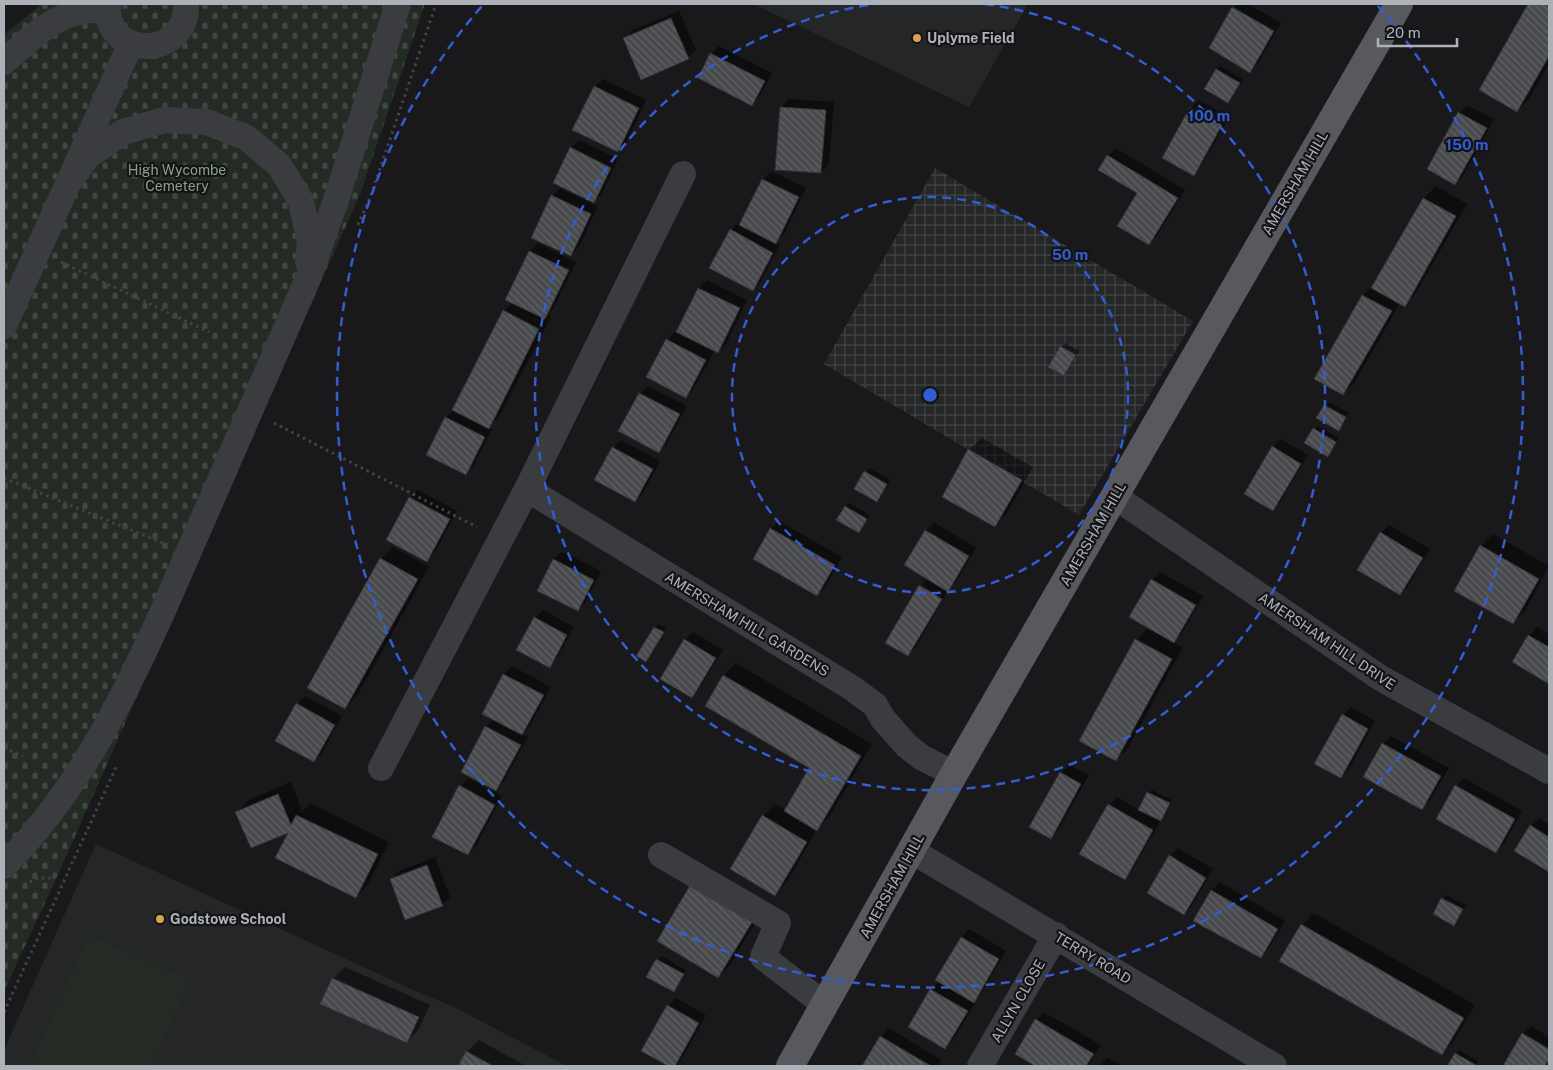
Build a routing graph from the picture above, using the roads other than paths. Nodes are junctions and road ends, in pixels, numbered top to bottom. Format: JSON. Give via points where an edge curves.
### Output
{"nodes":[{"id":1,"x":186,"y":4,"type":"edge"},
{"id":2,"x":398,"y":4,"type":"edge"},
{"id":3,"x":1399,"y":4,"type":"edge"},
{"id":4,"x":108,"y":7,"type":"edge"},
{"id":5,"x":131,"y":43,"type":"junction"},
{"id":6,"x":4,"y":62,"type":"edge"},
{"id":7,"x":114,"y":80,"type":"junction"},
{"id":8,"x":144,"y":126,"type":"junction"},
{"id":9,"x":683,"y":174,"type":"dead end"},
{"id":10,"x":68,"y":184,"type":"junction"},
{"id":11,"x":334,"y":205,"type":"junction"},
{"id":12,"x":302,"y":207,"type":"junction"},
{"id":13,"x":305,"y":286,"type":"junction"},
{"id":14,"x":4,"y":326,"type":"edge"},
{"id":15,"x":527,"y":489,"type":"junction"},
{"id":16,"x":1114,"y":496,"type":"junction"},
{"id":17,"x":381,"y":768,"type":"dead end"},
{"id":18,"x":1549,"y":771,"type":"edge"},
{"id":19,"x":954,"y":774,"type":"junction"},
{"id":20,"x":912,"y":851,"type":"junction"},
{"id":21,"x":661,"y":855,"type":"dead end"},
{"id":22,"x":4,"y":866,"type":"edge"},
{"id":23,"x":1056,"y":935,"type":"junction"},
{"id":24,"x":825,"y":1005,"type":"junction"},
{"id":25,"x":790,"y":1066,"type":"edge"},
{"id":26,"x":980,"y":1066,"type":"edge"},
{"id":27,"x":1274,"y":1066,"type":"edge"}],
"edges":[{"from":1,"to":5,"type":"street","via":[[185,18],[172,38],[149,47]]},
{"from":2,"to":11,"type":"street"},
{"from":3,"to":16,"type":"main road","name":"AMERSHAM HILL"},
{"from":4,"to":5,"type":"street","via":[[116,33]]},
{"from":4,"to":6,"type":"street","via":[[70,13],[51,23]]},
{"from":5,"to":7,"type":"street"},
{"from":7,"to":8,"type":"street","via":[[116,102],[122,113]]},
{"from":7,"to":10,"type":"street"},
{"from":8,"to":10,"type":"street","via":[[123,132],[88,156]]},
{"from":8,"to":12,"type":"street","via":[[164,120],[207,122],[247,138],[279,165]]},
{"from":9,"to":15,"type":"street"},
{"from":10,"to":14,"type":"street"},
{"from":11,"to":12,"type":"street","via":[[319,212],[310,212]]},
{"from":11,"to":13,"type":"street"},
{"from":12,"to":13,"type":"street","via":[[310,243]]},
{"from":13,"to":22,"type":"street","via":[[166,605],[110,720],[59,800]]},
{"from":15,"to":17,"type":"street"},
{"from":15,"to":19,"type":"street","name":"AMERSHAM HILL GARDENS","via":[[852,688],[875,704],[883,719],[907,746]]},
{"from":16,"to":18,"type":"street","name":"AMERSHAM HILL DRIVE","via":[[1382,679]]},
{"from":16,"to":19,"type":"main road","name":"AMERSHAM HILL"},
{"from":19,"to":20,"type":"main road","name":"AMERSHAM HILL"},
{"from":20,"to":23,"type":"street","name":"TERRY ROAD"},
{"from":20,"to":24,"type":"main road","name":"AMERSHAM HILL"},
{"from":21,"to":24,"type":"street","via":[[778,923],[763,957]]},
{"from":23,"to":26,"type":"street","name":"ALLYN CLOSE"},
{"from":23,"to":27,"type":"street","name":"TERRY ROAD"},
{"from":24,"to":25,"type":"main road","name":"AMERSHAM HILL"}]}
